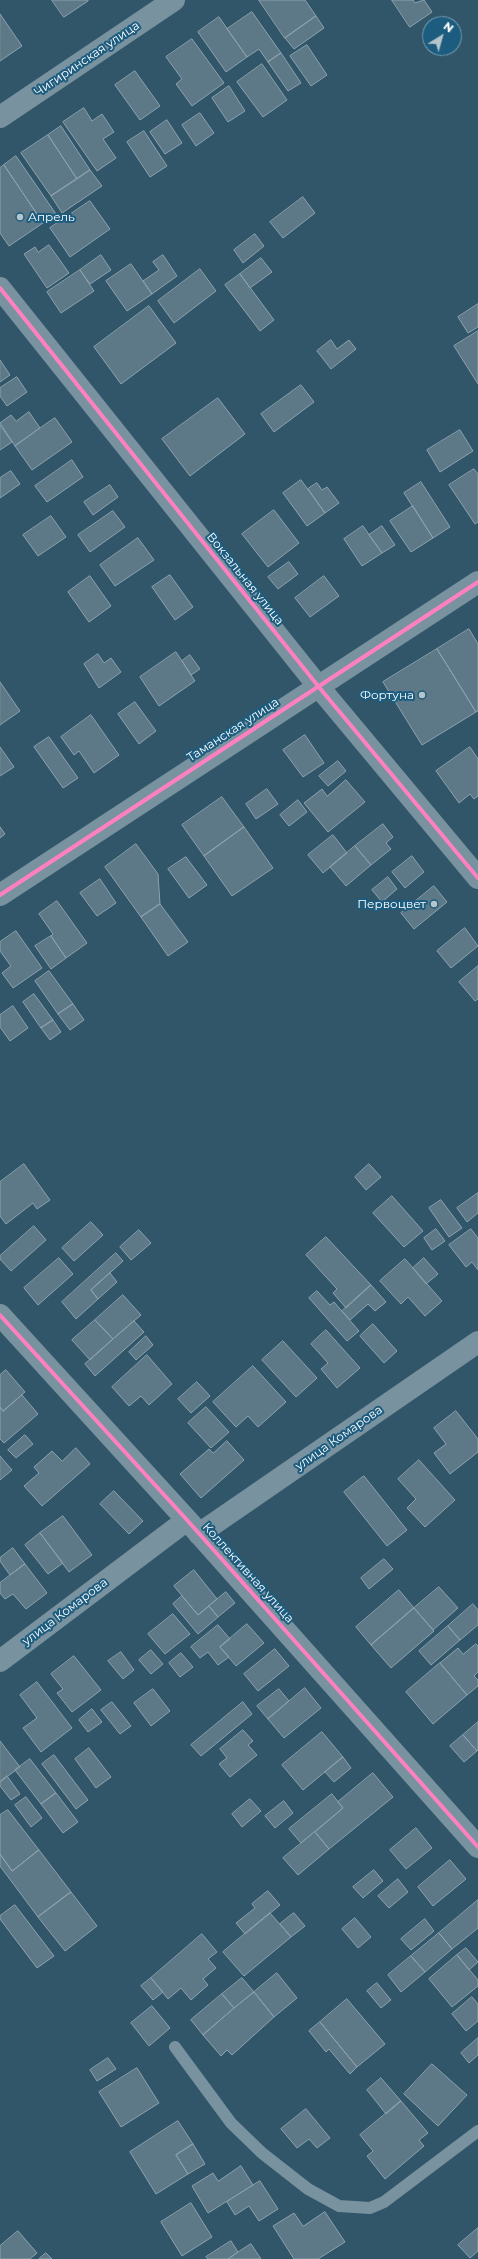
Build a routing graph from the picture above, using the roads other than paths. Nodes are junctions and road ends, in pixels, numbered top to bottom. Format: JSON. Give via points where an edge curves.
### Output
{"nodes":[{"id":1,"x":174,"y":0,"type":"edge"},
{"id":2,"x":0,"y":118,"type":"edge"},
{"id":3,"x":0,"y":288,"type":"edge"},
{"id":4,"x":478,"y":582,"type":"edge"},
{"id":5,"x":318,"y":686,"type":"junction"},
{"id":6,"x":478,"y":878,"type":"edge"},
{"id":7,"x":0,"y":895,"type":"edge"},
{"id":8,"x":0,"y":1315,"type":"edge"},
{"id":9,"x":478,"y":1342,"type":"edge"},
{"id":10,"x":193,"y":1527,"type":"junction"},
{"id":11,"x":0,"y":1661,"type":"edge"},
{"id":12,"x":478,"y":1847,"type":"edge"},
{"id":13,"x":175,"y":2047,"type":"dead end"},
{"id":14,"x":478,"y":2130,"type":"edge"}],
"edges":[{"from":1,"to":2,"type":"street","name":"Чигиринская улица"},
{"from":3,"to":5,"type":"street","name":"Вокзальная улица"},
{"from":4,"to":5,"type":"street","name":"Таманская улица"},
{"from":5,"to":6,"type":"street","name":"Вокзальная улица"},
{"from":5,"to":7,"type":"street","name":"Таманская улица"},
{"from":8,"to":10,"type":"street","name":"Коллективная улица"},
{"from":9,"to":10,"type":"street","name":"улица Комарова"},
{"from":10,"to":11,"type":"street","name":"улица Комарова"},
{"from":10,"to":12,"type":"street","name":"Коллективная улица"},
{"from":13,"to":14,"type":"lane","via":[[231,2123],[262,2153],[308,2189],[339,2206],[370,2208],[384,2202]]}]}
